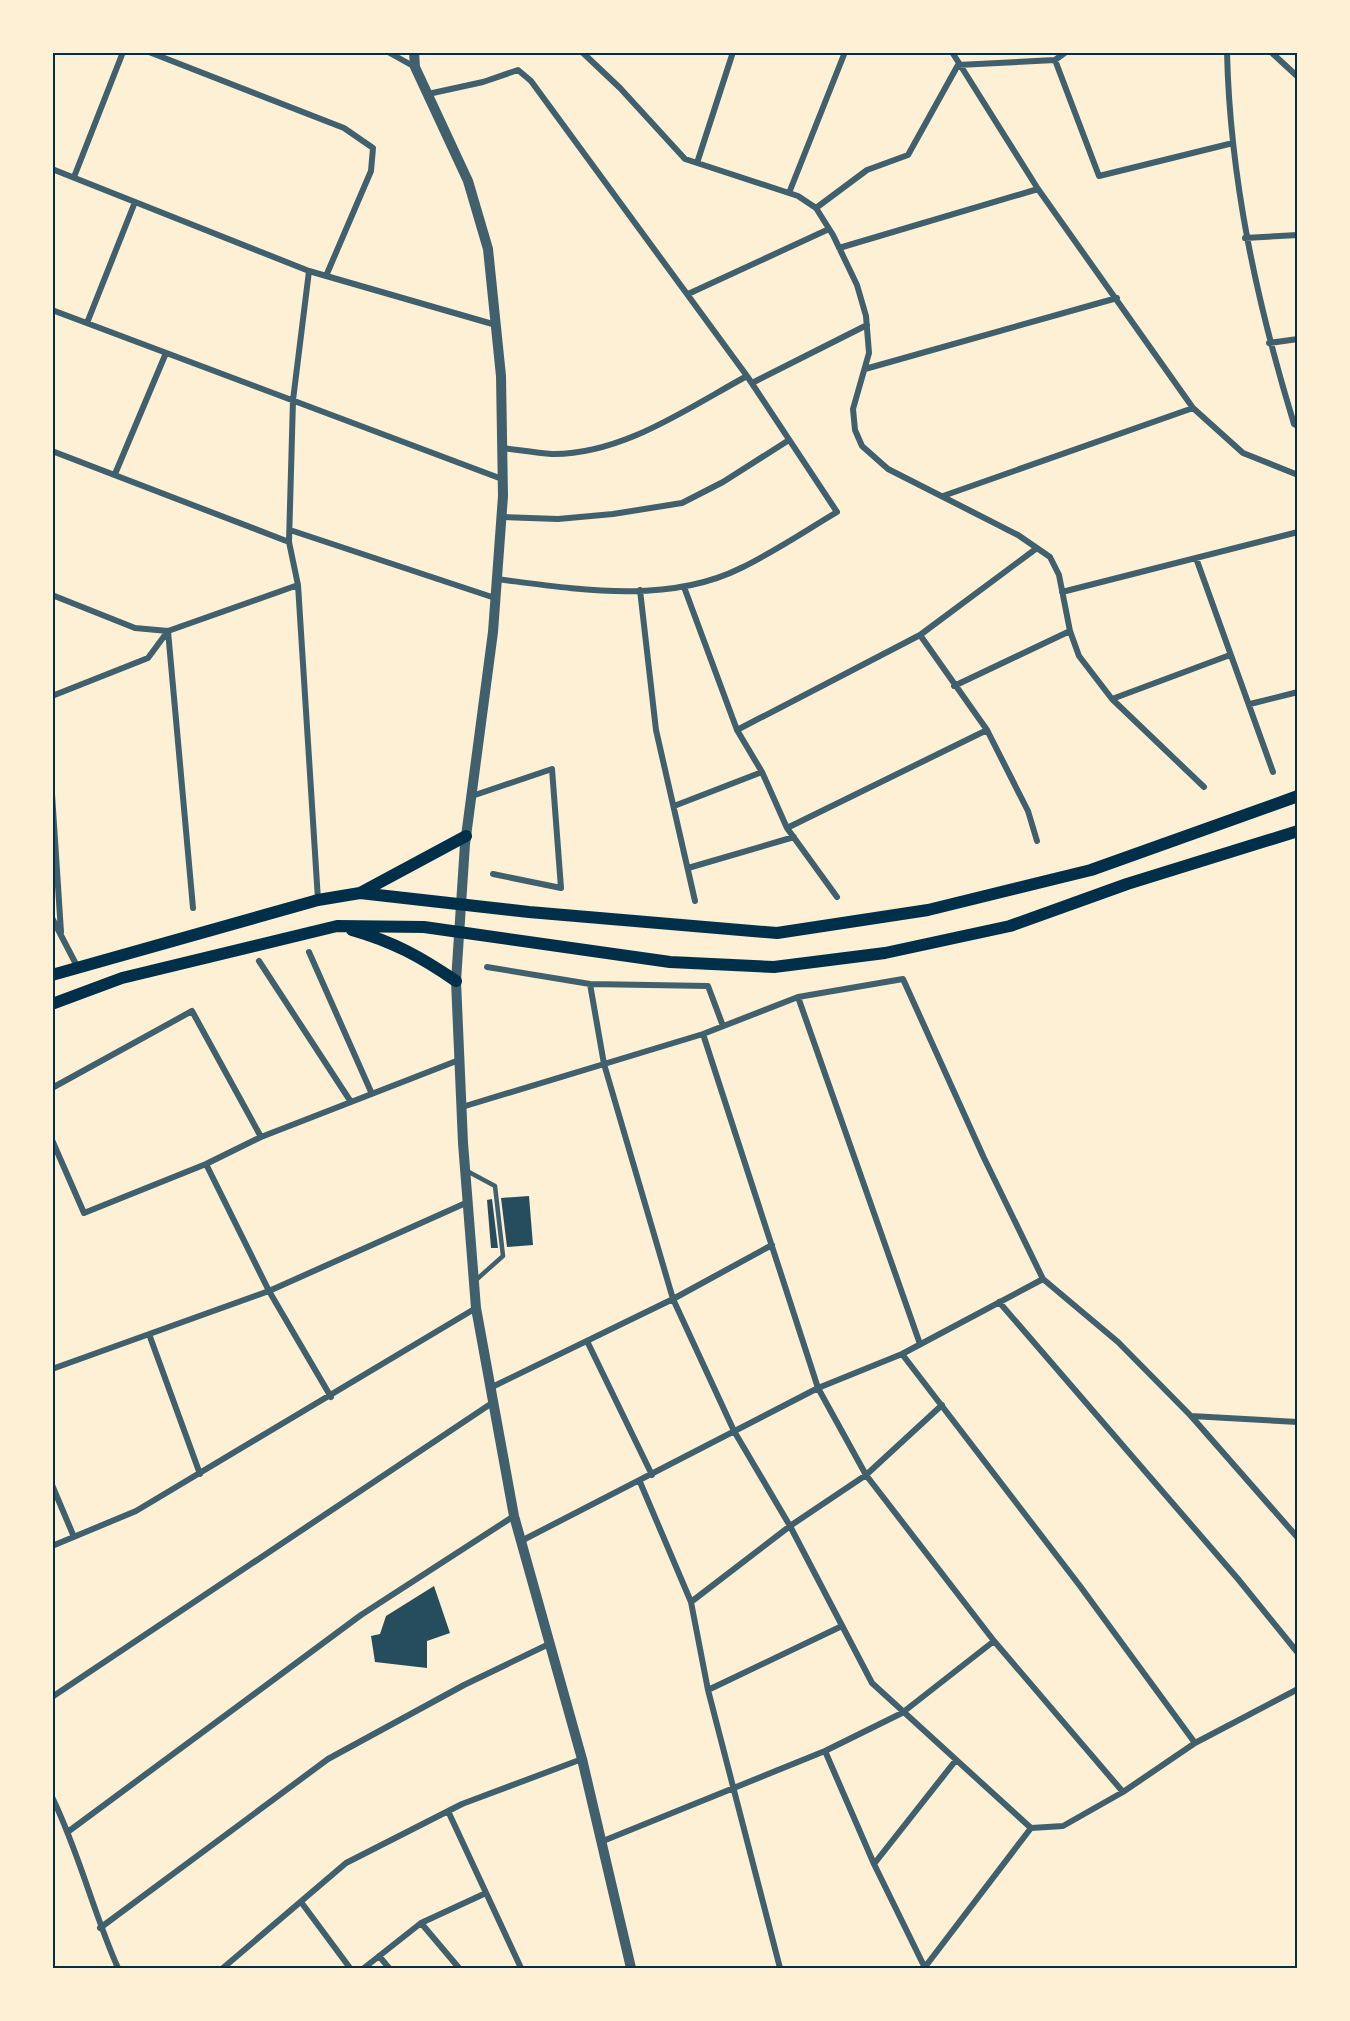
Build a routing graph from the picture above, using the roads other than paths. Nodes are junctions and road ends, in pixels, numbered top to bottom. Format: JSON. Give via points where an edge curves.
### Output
{"nodes":[{"id":1,"x":123,"y":52,"type":"edge"},
{"id":2,"x":149,"y":52,"type":"edge"},
{"id":3,"x":388,"y":52,"type":"edge"},
{"id":4,"x":414,"y":52,"type":"edge"},
{"id":5,"x":582,"y":52,"type":"edge"},
{"id":6,"x":733,"y":52,"type":"edge"},
{"id":7,"x":845,"y":52,"type":"edge"},
{"id":8,"x":952,"y":52,"type":"edge"},
{"id":9,"x":1066,"y":52,"type":"edge"},
{"id":10,"x":1227,"y":52,"type":"edge"},
{"id":11,"x":1271,"y":52,"type":"edge"},
{"id":12,"x":1055,"y":60,"type":"junction"},
{"id":13,"x":958,"y":64,"type":"junction"},
{"id":14,"x":415,"y":67,"type":"junction"},
{"id":15,"x":1298,"y":77,"type":"edge"},
{"id":16,"x":428,"y":94,"type":"junction"},
{"id":17,"x":1233,"y":143,"type":"junction"},
{"id":18,"x":697,"y":163,"type":"junction"},
{"id":19,"x":52,"y":169,"type":"edge"},
{"id":20,"x":74,"y":177,"type":"junction"},
{"id":21,"x":1038,"y":189,"type":"junction"},
{"id":22,"x":789,"y":192,"type":"junction"},
{"id":23,"x":135,"y":202,"type":"junction"},
{"id":24,"x":816,"y":208,"type":"junction"},
{"id":25,"x":829,"y":229,"type":"junction"},
{"id":26,"x":1298,"y":235,"type":"edge"},
{"id":27,"x":1245,"y":238,"type":"junction"},
{"id":28,"x":839,"y":248,"type":"junction"},
{"id":29,"x":309,"y":271,"type":"junction"},
{"id":30,"x":326,"y":276,"type":"junction"},
{"id":31,"x":688,"y":294,"type":"junction"},
{"id":32,"x":1117,"y":298,"type":"junction"},
{"id":33,"x":52,"y":310,"type":"edge"},
{"id":34,"x":87,"y":323,"type":"junction"},
{"id":35,"x":497,"y":325,"type":"junction"},
{"id":36,"x":867,"y":326,"type":"junction"},
{"id":37,"x":1298,"y":339,"type":"edge"},
{"id":38,"x":1269,"y":343,"type":"junction"},
{"id":39,"x":166,"y":353,"type":"junction"},
{"id":40,"x":865,"y":369,"type":"junction"},
{"id":41,"x":747,"y":376,"type":"junction"},
{"id":42,"x":752,"y":383,"type":"junction"},
{"id":43,"x":293,"y":400,"type":"junction"},
{"id":44,"x":1193,"y":408,"type":"junction"},
{"id":45,"x":1298,"y":426,"type":"edge"},
{"id":46,"x":789,"y":440,"type":"junction"},
{"id":47,"x":502,"y":448,"type":"junction"},
{"id":48,"x":52,"y":451,"type":"edge"},
{"id":49,"x":115,"y":474,"type":"junction"},
{"id":50,"x":1298,"y":475,"type":"edge"},
{"id":51,"x":502,"y":479,"type":"junction"},
{"id":52,"x":943,"y":496,"type":"junction"},
{"id":53,"x":501,"y":517,"type":"junction"},
{"id":54,"x":290,"y":530,"type":"junction"},
{"id":55,"x":1298,"y":532,"type":"edge"},
{"id":56,"x":289,"y":542,"type":"junction"},
{"id":57,"x":1037,"y":548,"type":"junction"},
{"id":58,"x":1196,"y":558,"type":"junction"},
{"id":59,"x":497,"y":579,"type":"junction"},
{"id":60,"x":298,"y":585,"type":"junction"},
{"id":61,"x":684,"y":587,"type":"junction"},
{"id":62,"x":640,"y":590,"type":"junction"},
{"id":63,"x":1062,"y":592,"type":"junction"},
{"id":64,"x":52,"y":595,"type":"edge"},
{"id":65,"x":495,"y":598,"type":"junction"},
{"id":66,"x":168,"y":631,"type":"junction"},
{"id":67,"x":1070,"y":631,"type":"junction"},
{"id":68,"x":920,"y":635,"type":"junction"},
{"id":69,"x":1230,"y":655,"type":"junction"},
{"id":70,"x":954,"y":686,"type":"junction"},
{"id":71,"x":1298,"y":692,"type":"edge"},
{"id":72,"x":52,"y":696,"type":"edge"},
{"id":73,"x":1112,"y":699,"type":"junction"},
{"id":74,"x":1250,"y":704,"type":"junction"},
{"id":75,"x":737,"y":730,"type":"junction"},
{"id":76,"x":987,"y":730,"type":"junction"},
{"id":77,"x":762,"y":772,"type":"junction"},
{"id":78,"x":1274,"y":772,"type":"dead end"},
{"id":79,"x":1204,"y":787,"type":"dead end"},
{"id":80,"x":52,"y":794,"type":"edge"},
{"id":81,"x":472,"y":796,"type":"junction"},
{"id":82,"x":1298,"y":796,"type":"edge"},
{"id":83,"x":674,"y":806,"type":"junction"},
{"id":84,"x":788,"y":828,"type":"junction"},
{"id":85,"x":1298,"y":831,"type":"edge"},
{"id":86,"x":466,"y":836,"type":"junction"},
{"id":87,"x":794,"y":837,"type":"junction"},
{"id":88,"x":1037,"y":841,"type":"dead end"},
{"id":89,"x":688,"y":868,"type":"junction"},
{"id":90,"x":493,"y":874,"type":"dead end"},
{"id":91,"x":360,"y":893,"type":"junction"},
{"id":92,"x":837,"y":897,"type":"dead end"},
{"id":93,"x":318,"y":900,"type":"junction"},
{"id":94,"x":695,"y":901,"type":"dead end"},
{"id":95,"x":461,"y":904,"type":"junction"},
{"id":96,"x":193,"y":908,"type":"dead end"},
{"id":97,"x":52,"y":918,"type":"edge"},
{"id":98,"x":337,"y":926,"type":"junction"},
{"id":99,"x":62,"y":932,"type":"junction"},
{"id":100,"x":460,"y":932,"type":"junction"},
{"id":101,"x":309,"y":952,"type":"dead end"},
{"id":102,"x":258,"y":961,"type":"dead end"},
{"id":103,"x":487,"y":967,"type":"dead end"},
{"id":104,"x":78,"y":968,"type":"junction"},
{"id":105,"x":52,"y":975,"type":"edge"},
{"id":106,"x":456,"y":981,"type":"junction"},
{"id":107,"x":591,"y":984,"type":"junction"},
{"id":108,"x":798,"y":996,"type":"junction"},
{"id":109,"x":52,"y":1004,"type":"edge"},
{"id":110,"x":723,"y":1026,"type":"junction"},
{"id":111,"x":703,"y":1034,"type":"junction"},
{"id":112,"x":460,"y":1059,"type":"junction"},
{"id":113,"x":604,"y":1064,"type":"junction"},
{"id":114,"x":52,"y":1088,"type":"edge"},
{"id":115,"x":372,"y":1094,"type":"junction"},
{"id":116,"x":351,"y":1102,"type":"junction"},
{"id":117,"x":462,"y":1107,"type":"junction"},
{"id":118,"x":261,"y":1137,"type":"junction"},
{"id":119,"x":52,"y":1140,"type":"edge"},
{"id":120,"x":206,"y":1164,"type":"junction"},
{"id":121,"x":465,"y":1170,"type":"junction"},
{"id":122,"x":468,"y":1202,"type":"junction"},
{"id":123,"x":772,"y":1245,"type":"junction"},
{"id":124,"x":1043,"y":1279,"type":"junction"},
{"id":125,"x":474,"y":1282,"type":"junction"},
{"id":126,"x":268,"y":1291,"type":"junction"},
{"id":127,"x":672,"y":1299,"type":"junction"},
{"id":128,"x":999,"y":1302,"type":"junction"},
{"id":129,"x":476,"y":1308,"type":"junction"},
{"id":130,"x":149,"y":1334,"type":"junction"},
{"id":131,"x":587,"y":1341,"type":"junction"},
{"id":132,"x":920,"y":1344,"type":"junction"},
{"id":133,"x":902,"y":1354,"type":"junction"},
{"id":134,"x":52,"y":1369,"type":"edge"},
{"id":135,"x":489,"y":1388,"type":"junction"},
{"id":136,"x":818,"y":1388,"type":"junction"},
{"id":137,"x":331,"y":1397,"type":"junction"},
{"id":138,"x":492,"y":1404,"type":"junction"},
{"id":139,"x":942,"y":1406,"type":"junction"},
{"id":140,"x":1191,"y":1416,"type":"junction"},
{"id":141,"x":1298,"y":1422,"type":"edge"},
{"id":142,"x":734,"y":1431,"type":"junction"},
{"id":143,"x":200,"y":1474,"type":"junction"},
{"id":144,"x":652,"y":1475,"type":"junction"},
{"id":145,"x":866,"y":1475,"type":"junction"},
{"id":146,"x":640,"y":1482,"type":"junction"},
{"id":147,"x":52,"y":1485,"type":"edge"},
{"id":148,"x":514,"y":1516,"type":"junction"},
{"id":149,"x":790,"y":1526,"type":"junction"},
{"id":150,"x":74,"y":1537,"type":"junction"},
{"id":151,"x":1298,"y":1538,"type":"edge"},
{"id":152,"x":523,"y":1540,"type":"junction"},
{"id":153,"x":52,"y":1546,"type":"edge"},
{"id":154,"x":691,"y":1602,"type":"junction"},
{"id":155,"x":843,"y":1626,"type":"junction"},
{"id":156,"x":994,"y":1641,"type":"junction"},
{"id":157,"x":549,"y":1644,"type":"junction"},
{"id":158,"x":1298,"y":1653,"type":"edge"},
{"id":159,"x":1298,"y":1689,"type":"edge"},
{"id":160,"x":708,"y":1690,"type":"junction"},
{"id":161,"x":52,"y":1697,"type":"edge"},
{"id":162,"x":902,"y":1713,"type":"junction"},
{"id":163,"x":1195,"y":1743,"type":"junction"},
{"id":164,"x":825,"y":1750,"type":"junction"},
{"id":165,"x":582,"y":1759,"type":"junction"},
{"id":166,"x":956,"y":1760,"type":"junction"},
{"id":167,"x":735,"y":1788,"type":"junction"},
{"id":168,"x":1123,"y":1792,"type":"junction"},
{"id":169,"x":52,"y":1797,"type":"edge"},
{"id":170,"x":448,"y":1811,"type":"junction"},
{"id":171,"x":1031,"y":1828,"type":"junction"},
{"id":172,"x":69,"y":1831,"type":"junction"},
{"id":173,"x":603,"y":1841,"type":"junction"},
{"id":174,"x":874,"y":1864,"type":"junction"},
{"id":175,"x":486,"y":1893,"type":"junction"},
{"id":176,"x":302,"y":1902,"type":"junction"},
{"id":177,"x":421,"y":1923,"type":"junction"},
{"id":178,"x":100,"y":1928,"type":"junction"},
{"id":179,"x":379,"y":1956,"type":"junction"},
{"id":180,"x":118,"y":1968,"type":"edge"},
{"id":181,"x":223,"y":1968,"type":"edge"},
{"id":182,"x":350,"y":1968,"type":"edge"},
{"id":183,"x":364,"y":1968,"type":"edge"},
{"id":184,"x":389,"y":1968,"type":"edge"},
{"id":185,"x":459,"y":1968,"type":"edge"},
{"id":186,"x":521,"y":1968,"type":"edge"},
{"id":187,"x":631,"y":1968,"type":"edge"},
{"id":188,"x":780,"y":1968,"type":"edge"},
{"id":189,"x":925,"y":1968,"type":"edge"}],
"edges":[{"from":1,"to":20,"type":"street"},
{"from":2,"to":30,"type":"street","via":[[344,128],[373,148],[371,171]]},
{"from":3,"to":14,"type":"street"},
{"from":4,"to":14,"type":"street"},
{"from":5,"to":18,"type":"street","via":[[685,159]]},
{"from":6,"to":18,"type":"street"},
{"from":7,"to":22,"type":"street"},
{"from":8,"to":13,"type":"street"},
{"from":9,"to":12,"type":"street"},
{"from":10,"to":17,"type":"street"},
{"from":11,"to":15,"type":"street"},
{"from":12,"to":13,"type":"street"},
{"from":12,"to":17,"type":"street","via":[[1099,176]]},
{"from":13,"to":21,"type":"street"},
{"from":13,"to":24,"type":"street","via":[[908,155],[867,170]]},
{"from":14,"to":16,"type":"street"},
{"from":16,"to":31,"type":"street","via":[[518,70],[531,81]]},
{"from":16,"to":35,"type":"street","via":[[468,181],[488,249]]},
{"from":17,"to":27,"type":"street"},
{"from":18,"to":22,"type":"street"},
{"from":19,"to":20,"type":"street"},
{"from":20,"to":23,"type":"street"},
{"from":21,"to":28,"type":"street"},
{"from":21,"to":32,"type":"street"},
{"from":22,"to":24,"type":"street"},
{"from":23,"to":29,"type":"street"},
{"from":23,"to":34,"type":"street"},
{"from":24,"to":25,"type":"street"},
{"from":25,"to":28,"type":"street"},
{"from":25,"to":31,"type":"street"},
{"from":26,"to":27,"type":"street"},
{"from":27,"to":38,"type":"street"},
{"from":28,"to":36,"type":"street","via":[[857,285]]},
{"from":29,"to":30,"type":"street"},
{"from":29,"to":43,"type":"street"},
{"from":30,"to":35,"type":"street"},
{"from":31,"to":41,"type":"street"},
{"from":32,"to":40,"type":"street"},
{"from":32,"to":44,"type":"street"},
{"from":33,"to":34,"type":"street"},
{"from":34,"to":39,"type":"street"},
{"from":35,"to":47,"type":"street"},
{"from":36,"to":40,"type":"street","via":[[869,353]]},
{"from":36,"to":42,"type":"street"},
{"from":37,"to":38,"type":"street"},
{"from":38,"to":45,"type":"street","via":[[1294,424]]},
{"from":39,"to":43,"type":"street"},
{"from":39,"to":49,"type":"street"},
{"from":40,"to":52,"type":"street","via":[[853,409],[855,430],[862,446],[888,469]]},
{"from":41,"to":42,"type":"street"},
{"from":41,"to":47,"type":"street","via":[[656,426],[602,447],[554,454]]},
{"from":42,"to":46,"type":"street"},
{"from":43,"to":51,"type":"street"},
{"from":43,"to":54,"type":"street"},
{"from":44,"to":50,"type":"street","via":[[1243,453]]},
{"from":44,"to":52,"type":"street"},
{"from":46,"to":53,"type":"street","via":[[682,503],[558,519]]},
{"from":46,"to":61,"type":"street","via":[[837,512],[740,569]]},
{"from":47,"to":51,"type":"street"},
{"from":48,"to":49,"type":"street"},
{"from":49,"to":56,"type":"street"},
{"from":51,"to":53,"type":"street"},
{"from":52,"to":57,"type":"street"},
{"from":53,"to":59,"type":"street"},
{"from":54,"to":56,"type":"street"},
{"from":54,"to":65,"type":"street"},
{"from":55,"to":58,"type":"street"},
{"from":56,"to":60,"type":"street"},
{"from":57,"to":63,"type":"street","via":[[1050,557]]},
{"from":57,"to":68,"type":"street"},
{"from":58,"to":63,"type":"street"},
{"from":58,"to":69,"type":"street"},
{"from":59,"to":62,"type":"street","via":[[561,587]]},
{"from":59,"to":65,"type":"street"},
{"from":60,"to":66,"type":"street"},
{"from":60,"to":93,"type":"street"},
{"from":61,"to":62,"type":"street"},
{"from":61,"to":75,"type":"street"},
{"from":62,"to":83,"type":"street","via":[[656,730]]},
{"from":63,"to":67,"type":"street"},
{"from":64,"to":66,"type":"street","via":[[135,628]]},
{"from":65,"to":81,"type":"street"},
{"from":66,"to":72,"type":"street","via":[[148,658]]},
{"from":66,"to":96,"type":"street"},
{"from":67,"to":70,"type":"street"},
{"from":67,"to":73,"type":"street","via":[[1079,656]]},
{"from":68,"to":70,"type":"street"},
{"from":68,"to":75,"type":"street"},
{"from":69,"to":73,"type":"street"},
{"from":69,"to":74,"type":"street"},
{"from":70,"to":76,"type":"street"},
{"from":71,"to":74,"type":"street"},
{"from":73,"to":79,"type":"street"},
{"from":74,"to":78,"type":"street"},
{"from":75,"to":77,"type":"street"},
{"from":76,"to":84,"type":"street"},
{"from":76,"to":88,"type":"street","via":[[1028,811]]},
{"from":77,"to":83,"type":"street"},
{"from":77,"to":84,"type":"street"},
{"from":80,"to":99,"type":"street"},
{"from":81,"to":86,"type":"street"},
{"from":81,"to":90,"type":"street","via":[[552,769],[561,888]]},
{"from":82,"to":95,"type":"main road","via":[[1091,870],[928,910],[777,933]]},
{"from":83,"to":89,"type":"street"},
{"from":84,"to":87,"type":"street"},
{"from":85,"to":100,"type":"main road","via":[[1127,884],[1010,926],[885,952],[774,967],[670,962]]},
{"from":86,"to":91,"type":"main road"},
{"from":86,"to":95,"type":"street"},
{"from":87,"to":89,"type":"street"},
{"from":87,"to":92,"type":"street"},
{"from":89,"to":94,"type":"street"},
{"from":91,"to":93,"type":"main road"},
{"from":91,"to":95,"type":"main road"},
{"from":93,"to":104,"type":"main road"},
{"from":95,"to":100,"type":"street"},
{"from":97,"to":99,"type":"street"},
{"from":98,"to":100,"type":"main road","via":[[424,927]]},
{"from":98,"to":106,"type":"main road","via":[[389,941]]},
{"from":98,"to":109,"type":"main road","via":[[122,978]]},
{"from":99,"to":104,"type":"street"},
{"from":100,"to":106,"type":"street"},
{"from":101,"to":115,"type":"street"},
{"from":102,"to":116,"type":"street"},
{"from":103,"to":107,"type":"street"},
{"from":104,"to":105,"type":"main road"},
{"from":106,"to":112,"type":"street"},
{"from":107,"to":110,"type":"street","via":[[708,986]]},
{"from":107,"to":113,"type":"street"},
{"from":108,"to":110,"type":"street"},
{"from":108,"to":124,"type":"street","via":[[903,979]]},
{"from":108,"to":132,"type":"street"},
{"from":110,"to":111,"type":"street"},
{"from":111,"to":113,"type":"street"},
{"from":111,"to":123,"type":"street"},
{"from":112,"to":115,"type":"street"},
{"from":112,"to":117,"type":"street"},
{"from":113,"to":117,"type":"street"},
{"from":113,"to":127,"type":"street"},
{"from":114,"to":118,"type":"street","via":[[192,1011]]},
{"from":115,"to":116,"type":"street"},
{"from":116,"to":118,"type":"street"},
{"from":117,"to":121,"type":"street"},
{"from":118,"to":120,"type":"street"},
{"from":119,"to":120,"type":"street","via":[[84,1213]]},
{"from":120,"to":126,"type":"street"},
{"from":121,"to":122,"type":"street"},
{"from":121,"to":125,"type":"lane","via":[[495,1186],[503,1256]]},
{"from":122,"to":125,"type":"street"},
{"from":122,"to":126,"type":"street"},
{"from":123,"to":127,"type":"street"},
{"from":123,"to":136,"type":"street"},
{"from":124,"to":128,"type":"street"},
{"from":124,"to":140,"type":"street","via":[[1118,1342]]},
{"from":125,"to":129,"type":"street"},
{"from":126,"to":130,"type":"street"},
{"from":126,"to":137,"type":"street"},
{"from":127,"to":131,"type":"street"},
{"from":127,"to":142,"type":"street"},
{"from":128,"to":132,"type":"street"},
{"from":128,"to":158,"type":"street"},
{"from":129,"to":135,"type":"street"},
{"from":129,"to":137,"type":"street"},
{"from":130,"to":134,"type":"street"},
{"from":130,"to":143,"type":"street"},
{"from":131,"to":135,"type":"street"},
{"from":131,"to":144,"type":"street"},
{"from":132,"to":133,"type":"street"},
{"from":133,"to":136,"type":"street"},
{"from":133,"to":139,"type":"street"},
{"from":135,"to":138,"type":"street"},
{"from":136,"to":142,"type":"street"},
{"from":136,"to":145,"type":"street"},
{"from":137,"to":143,"type":"street"},
{"from":138,"to":148,"type":"street"},
{"from":138,"to":161,"type":"street"},
{"from":139,"to":145,"type":"street"},
{"from":139,"to":163,"type":"street"},
{"from":140,"to":141,"type":"street"},
{"from":140,"to":151,"type":"street"},
{"from":142,"to":144,"type":"street"},
{"from":142,"to":149,"type":"street"},
{"from":143,"to":150,"type":"street","via":[[136,1511]]},
{"from":144,"to":146,"type":"street"},
{"from":145,"to":149,"type":"street"},
{"from":145,"to":156,"type":"street"},
{"from":146,"to":152,"type":"street"},
{"from":146,"to":154,"type":"street"},
{"from":147,"to":150,"type":"street"},
{"from":148,"to":152,"type":"street"},
{"from":148,"to":172,"type":"street","via":[[361,1615]]},
{"from":149,"to":154,"type":"street"},
{"from":149,"to":155,"type":"street"},
{"from":150,"to":153,"type":"street"},
{"from":152,"to":157,"type":"street"},
{"from":154,"to":160,"type":"street"},
{"from":155,"to":160,"type":"street"},
{"from":155,"to":162,"type":"street","via":[[872,1683]]},
{"from":156,"to":162,"type":"street"},
{"from":156,"to":168,"type":"street"},
{"from":157,"to":165,"type":"street"},
{"from":157,"to":178,"type":"street","via":[[328,1759]]},
{"from":159,"to":163,"type":"street"},
{"from":160,"to":167,"type":"street"},
{"from":162,"to":164,"type":"street"},
{"from":162,"to":166,"type":"street"},
{"from":163,"to":168,"type":"street"},
{"from":164,"to":167,"type":"street"},
{"from":164,"to":174,"type":"street"},
{"from":165,"to":170,"type":"street"},
{"from":165,"to":173,"type":"street"},
{"from":166,"to":171,"type":"street"},
{"from":166,"to":174,"type":"street"},
{"from":167,"to":173,"type":"street"},
{"from":167,"to":188,"type":"street"},
{"from":168,"to":171,"type":"street","via":[[1063,1826]]},
{"from":169,"to":172,"type":"street"},
{"from":170,"to":175,"type":"street"},
{"from":170,"to":176,"type":"street","via":[[346,1863]]},
{"from":171,"to":189,"type":"street"},
{"from":172,"to":178,"type":"street"},
{"from":173,"to":187,"type":"street"},
{"from":174,"to":189,"type":"street"},
{"from":175,"to":177,"type":"street"},
{"from":175,"to":186,"type":"street"},
{"from":176,"to":181,"type":"street"},
{"from":176,"to":182,"type":"street"},
{"from":177,"to":179,"type":"street"},
{"from":177,"to":185,"type":"street"},
{"from":178,"to":180,"type":"street"},
{"from":179,"to":183,"type":"street"},
{"from":179,"to":184,"type":"street"}]}
